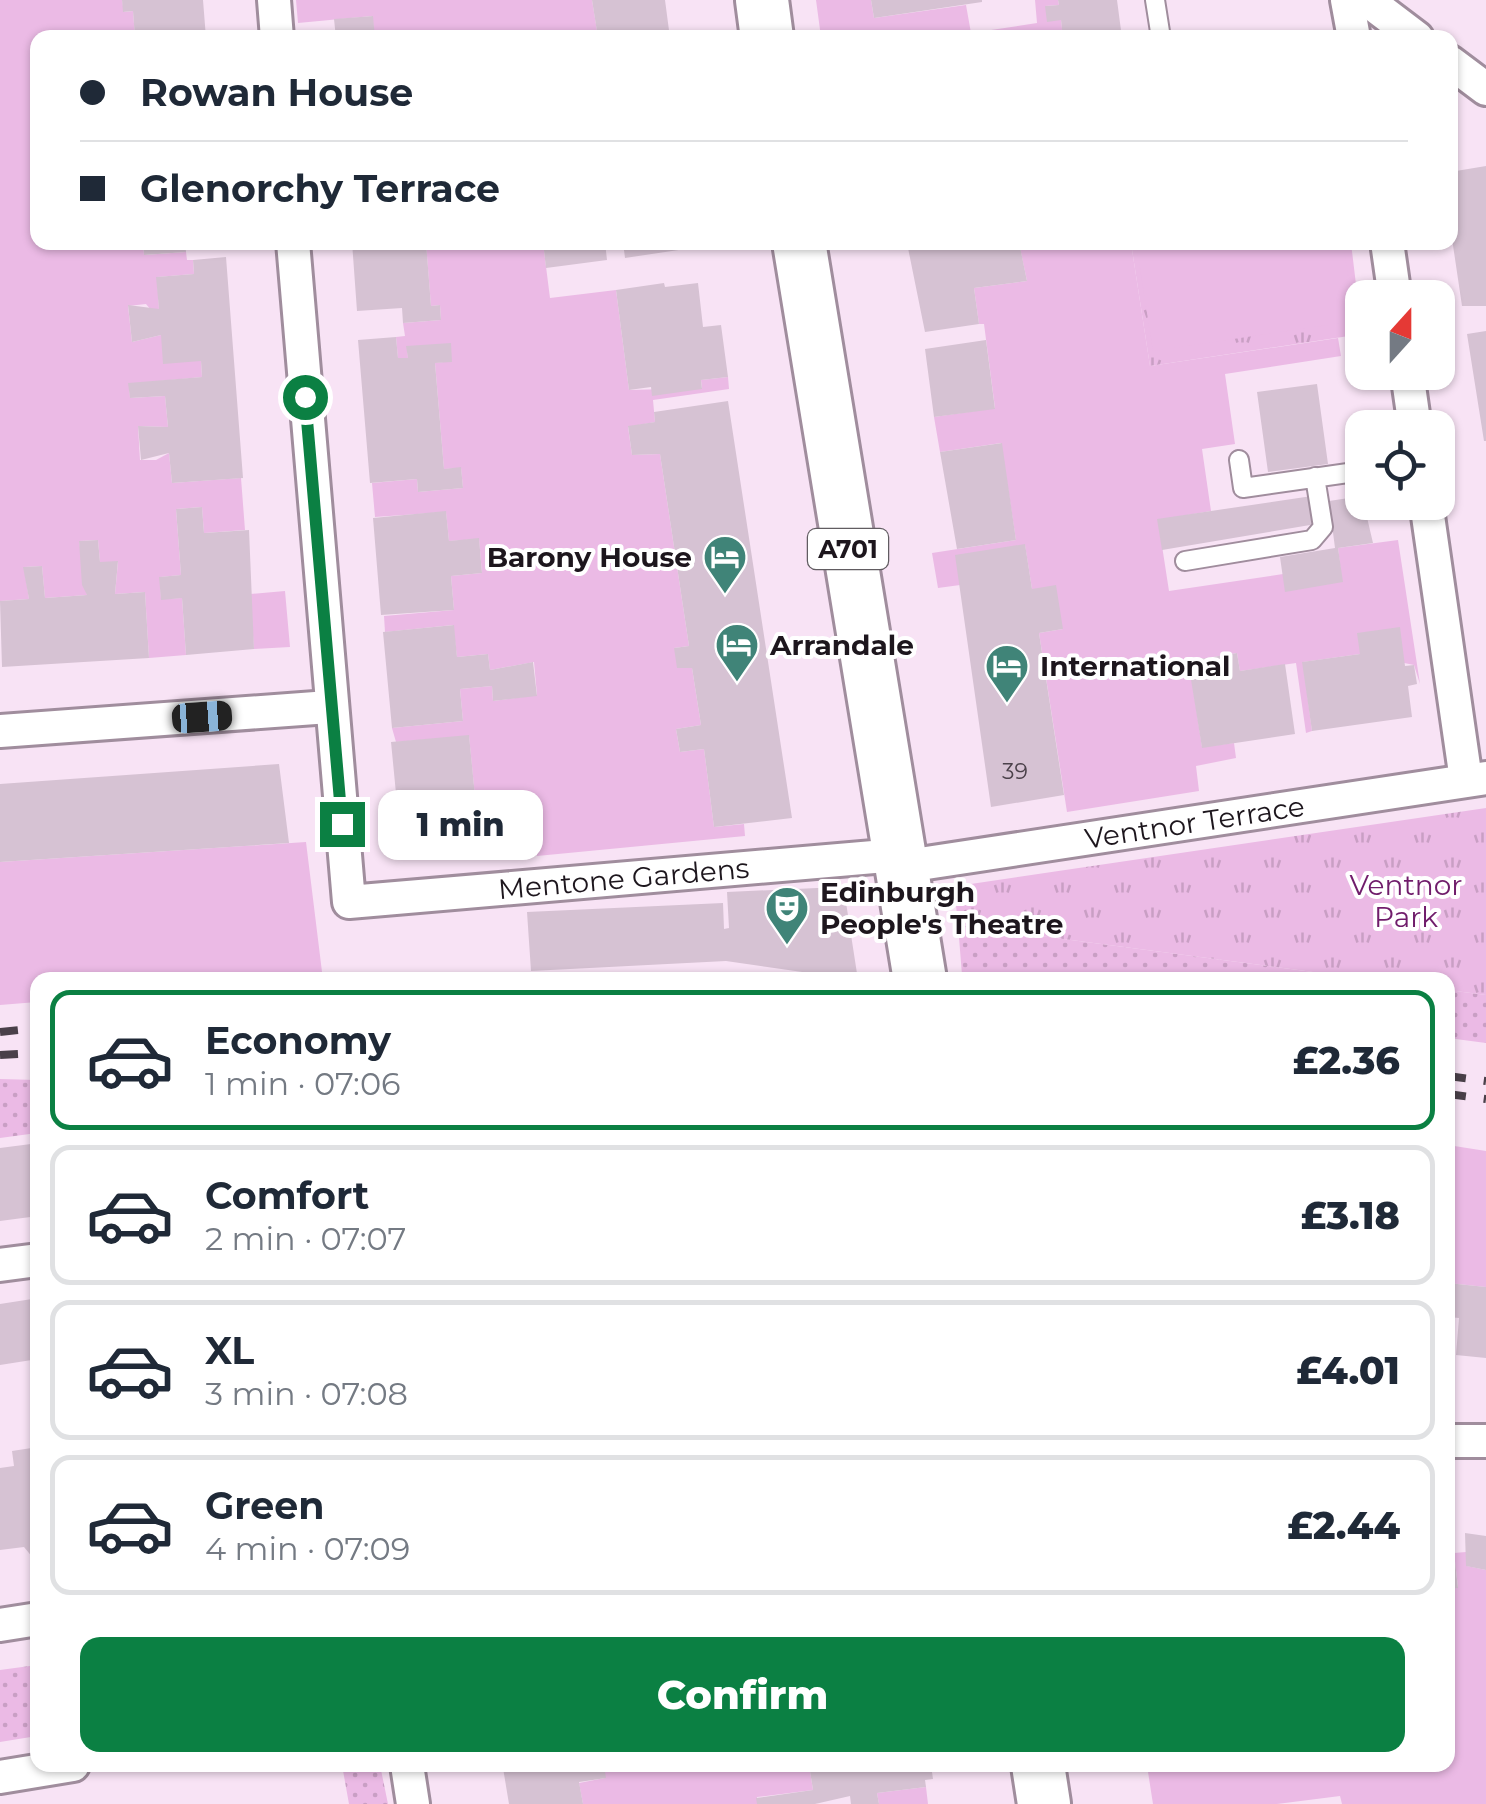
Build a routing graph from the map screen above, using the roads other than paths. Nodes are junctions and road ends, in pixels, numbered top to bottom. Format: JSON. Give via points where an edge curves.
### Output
{"nodes":[{"id":1,"x":274,"y":0,"type":"edge"},
{"id":2,"x":762,"y":0,"type":"edge"},
{"id":3,"x":1155,"y":0,"type":"edge"},
{"id":4,"x":1347,"y":0,"type":"edge"},
{"id":5,"x":1368,"y":0,"type":"edge"},
{"id":6,"x":276,"y":30,"type":"edge"},
{"id":7,"x":766,"y":30,"type":"edge"},
{"id":8,"x":1160,"y":30,"type":"edge"},
{"id":9,"x":1353,"y":30,"type":"edge"},
{"id":10,"x":1407,"y":30,"type":"edge"},
{"id":11,"x":1458,"y":68,"type":"edge"},
{"id":12,"x":1486,"y":89,"type":"edge"},
{"id":13,"x":294,"y":250,"type":"edge"},
{"id":14,"x":799,"y":250,"type":"edge"},
{"id":15,"x":1388,"y":250,"type":"edge"},
{"id":16,"x":1393,"y":280,"type":"edge"},
{"id":17,"x":1239,"y":460,"type":"dead end"},
{"id":18,"x":1345,"y":474,"type":"edge"},
{"id":19,"x":1316,"y":478,"type":"junction"},
{"id":20,"x":1429,"y":520,"type":"edge"},
{"id":21,"x":1185,"y":561,"type":"dead end"},
{"id":22,"x":330,"y":707,"type":"junction"},
{"id":23,"x":0,"y":731,"type":"edge"},
{"id":24,"x":1476,"y":779,"type":"edge"},
{"id":25,"x":898,"y":861,"type":"junction"},
{"id":26,"x":918,"y":971,"type":"edge"},
{"id":27,"x":30,"y":1261,"type":"edge"},
{"id":28,"x":0,"y":1265,"type":"edge"},
{"id":29,"x":1455,"y":1440,"type":"edge"},
{"id":30,"x":1486,"y":1440,"type":"edge"},
{"id":31,"x":30,"y":1620,"type":"edge"},
{"id":32,"x":0,"y":1625,"type":"edge"},
{"id":33,"x":31,"y":1772,"type":"edge"},
{"id":34,"x":408,"y":1772,"type":"edge"},
{"id":35,"x":1039,"y":1772,"type":"edge"},
{"id":36,"x":0,"y":1777,"type":"edge"},
{"id":37,"x":413,"y":1804,"type":"edge"},
{"id":38,"x":1044,"y":1804,"type":"edge"}],
"edges":[{"from":1,"to":6,"type":"street"},
{"from":2,"to":7,"type":"main road"},
{"from":3,"to":8,"type":"lane"},
{"from":4,"to":9,"type":"street"},
{"from":5,"to":10,"type":"street"},
{"from":11,"to":12,"type":"street"},
{"from":13,"to":22,"type":"street"},
{"from":14,"to":25,"type":"main road","number":"A701"},
{"from":15,"to":16,"type":"street"},
{"from":17,"to":19,"type":"lane","via":[[1242,488]]},
{"from":18,"to":19,"type":"lane"},
{"from":19,"to":21,"type":"lane","via":[[1323,526],[1312,540]]},
{"from":20,"to":24,"type":"street"},
{"from":22,"to":23,"type":"street"},
{"from":22,"to":25,"type":"street","name":"Mentone Gardens","via":[[350,902]]},
{"from":24,"to":25,"type":"street","name":"Ventnor Terrace"},
{"from":25,"to":26,"type":"main road","number":"A701"},
{"from":27,"to":28,"type":"street"},
{"from":29,"to":30,"type":"street"},
{"from":31,"to":32,"type":"street"},
{"from":33,"to":36,"type":"street"},
{"from":34,"to":37,"type":"street"},
{"from":35,"to":38,"type":"main road"}]}
